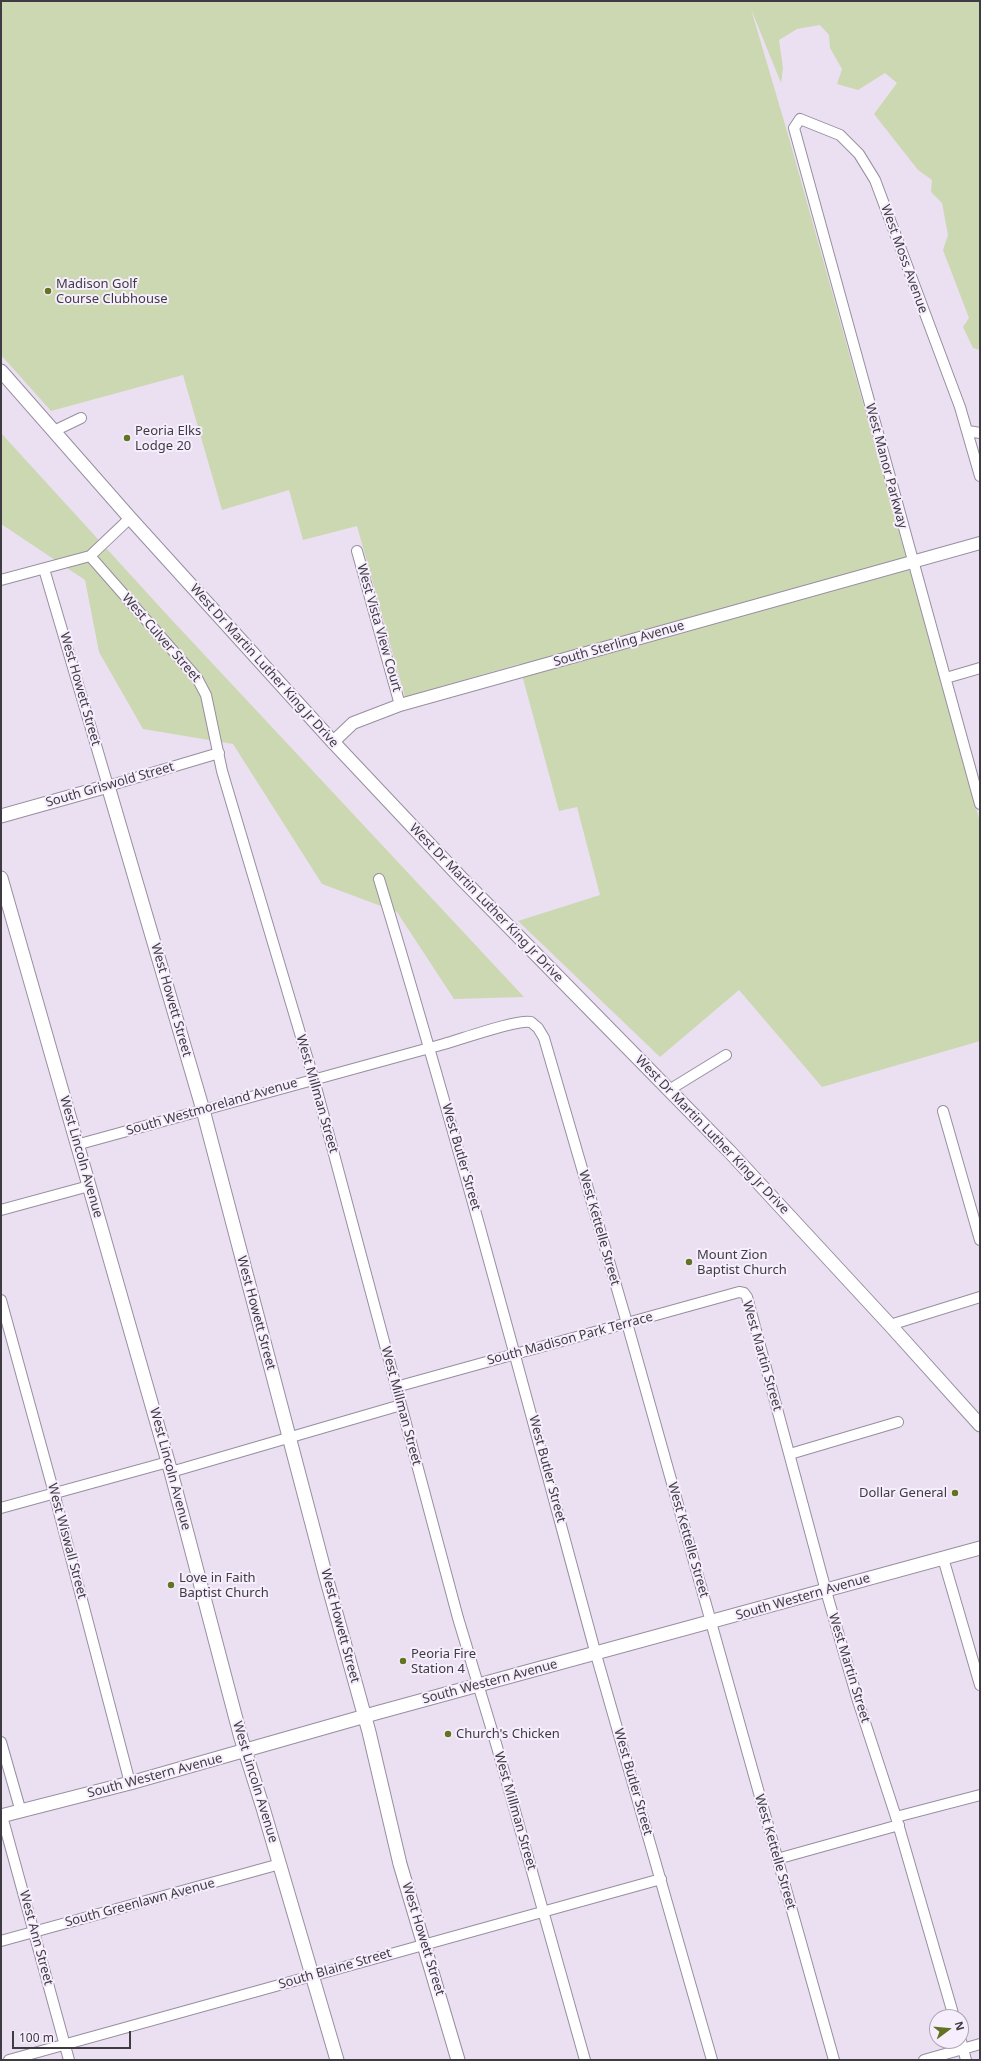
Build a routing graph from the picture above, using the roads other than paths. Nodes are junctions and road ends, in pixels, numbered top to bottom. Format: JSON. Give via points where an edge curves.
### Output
{"nodes":[{"id":1,"x":794,"y":128,"type":"joint"},
{"id":2,"x":1,"y":371,"type":"edge"},
{"id":3,"x":82,"y":418,"type":"dead end"},
{"id":4,"x":54,"y":431,"type":"junction"},
{"id":5,"x":968,"y":431,"type":"junction"},
{"id":6,"x":980,"y":433,"type":"edge"},
{"id":7,"x":980,"y":476,"type":"edge"},
{"id":8,"x":130,"y":518,"type":"junction"},
{"id":9,"x":980,"y":543,"type":"edge"},
{"id":10,"x":357,"y":551,"type":"dead end"},
{"id":11,"x":90,"y":556,"type":"junction"},
{"id":12,"x":912,"y":561,"type":"junction"},
{"id":13,"x":44,"y":569,"type":"junction"},
{"id":14,"x":1,"y":580,"type":"edge"},
{"id":15,"x":980,"y":668,"type":"edge"},
{"id":16,"x":946,"y":678,"type":"junction"},
{"id":17,"x":400,"y":705,"type":"junction"},
{"id":18,"x":333,"y":742,"type":"junction"},
{"id":19,"x":219,"y":752,"type":"junction"},
{"id":20,"x":108,"y":786,"type":"junction"},
{"id":21,"x":979,"y":800,"type":"edge"},
{"id":22,"x":1,"y":816,"type":"edge"},
{"id":23,"x":1,"y":878,"type":"edge"},
{"id":24,"x":379,"y":879,"type":"dead end"},
{"id":25,"x":533,"y":1023,"type":"joint"},
{"id":26,"x":430,"y":1048,"type":"junction"},
{"id":27,"x":726,"y":1055,"type":"dead end"},
{"id":28,"x":314,"y":1079,"type":"junction"},
{"id":29,"x":670,"y":1090,"type":"junction"},
{"id":30,"x":202,"y":1110,"type":"junction"},
{"id":31,"x":943,"y":1111,"type":"dead end"},
{"id":32,"x":76,"y":1145,"type":"junction"},
{"id":33,"x":88,"y":1186,"type":"junction"},
{"id":34,"x":1,"y":1210,"type":"edge"},
{"id":35,"x":980,"y":1240,"type":"edge"},
{"id":36,"x":744,"y":1293,"type":"joint"},
{"id":37,"x":980,"y":1297,"type":"edge"},
{"id":38,"x":1,"y":1300,"type":"edge"},
{"id":39,"x":627,"y":1323,"type":"junction"},
{"id":40,"x":890,"y":1325,"type":"junction"},
{"id":41,"x":516,"y":1353,"type":"junction"},
{"id":42,"x":396,"y":1387,"type":"junction"},
{"id":43,"x":401,"y":1406,"type":"junction"},
{"id":44,"x":898,"y":1422,"type":"dead end"},
{"id":45,"x":980,"y":1425,"type":"edge"},
{"id":46,"x":290,"y":1438,"type":"junction"},
{"id":47,"x":790,"y":1454,"type":"junction"},
{"id":48,"x":170,"y":1467,"type":"junction"},
{"id":49,"x":54,"y":1493,"type":"junction"},
{"id":50,"x":1,"y":1508,"type":"edge"},
{"id":51,"x":980,"y":1548,"type":"edge"},
{"id":52,"x":943,"y":1558,"type":"junction"},
{"id":53,"x":826,"y":1591,"type":"junction"},
{"id":54,"x":711,"y":1623,"type":"junction"},
{"id":55,"x":596,"y":1653,"type":"junction"},
{"id":56,"x":979,"y":1681,"type":"edge"},
{"id":57,"x":477,"y":1686,"type":"junction"},
{"id":58,"x":365,"y":1716,"type":"junction"},
{"id":59,"x":1,"y":1742,"type":"edge"},
{"id":60,"x":245,"y":1751,"type":"junction"},
{"id":61,"x":130,"y":1783,"type":"junction"},
{"id":62,"x":980,"y":1795,"type":"edge"},
{"id":63,"x":21,"y":1812,"type":"junction"},
{"id":64,"x":2,"y":1816,"type":"edge"},
{"id":65,"x":898,"y":1821,"type":"junction"},
{"id":66,"x":777,"y":1859,"type":"junction"},
{"id":67,"x":280,"y":1864,"type":"junction"},
{"id":68,"x":661,"y":1879,"type":"junction"},
{"id":69,"x":543,"y":1911,"type":"junction"},
{"id":70,"x":34,"y":1932,"type":"junction"},
{"id":71,"x":1,"y":1940,"type":"edge"},
{"id":72,"x":424,"y":1944,"type":"junction"},
{"id":73,"x":312,"y":1976,"type":"junction"},
{"id":74,"x":952,"y":2009,"type":"edge"},
{"id":75,"x":980,"y":2044,"type":"edge"},
{"id":76,"x":65,"y":2045,"type":"junction"},
{"id":77,"x":969,"y":2045,"type":"edge"},
{"id":78,"x":952,"y":2049,"type":"edge"},
{"id":79,"x":963,"y":2049,"type":"edge"},
{"id":80,"x":9,"y":2060,"type":"edge"},
{"id":81,"x":69,"y":2060,"type":"edge"},
{"id":82,"x":336,"y":2060,"type":"edge"},
{"id":83,"x":458,"y":2060,"type":"edge"},
{"id":84,"x":585,"y":2060,"type":"edge"},
{"id":85,"x":712,"y":2060,"type":"edge"},
{"id":86,"x":834,"y":2060,"type":"edge"},
{"id":87,"x":924,"y":2060,"type":"edge"},
{"id":88,"x":966,"y":2060,"type":"edge"}],
"edges":[{"from":1,"to":5,"type":"street","name":"West Moss Avenue","via":[[800,119],[840,135],[859,154],[875,180]]},
{"from":1,"to":12,"type":"street","name":"West Manor Parkway"},
{"from":2,"to":4,"type":"main road","name":"West Dr Martin Luther King Jr Drive"},
{"from":3,"to":4,"type":"street"},
{"from":4,"to":8,"type":"main road","name":"West Dr Martin Luther King Jr Drive"},
{"from":5,"to":6,"type":"street"},
{"from":5,"to":7,"type":"street"},
{"from":8,"to":11,"type":"street"},
{"from":8,"to":18,"type":"main road","name":"West Dr Martin Luther King Jr Drive"},
{"from":9,"to":12,"type":"street","name":"South Sterling Avenue"},
{"from":10,"to":17,"type":"street","name":"West Vista View Court"},
{"from":11,"to":13,"type":"street"},
{"from":11,"to":19,"type":"street","name":"West Culver Street","via":[[197,678],[206,695]]},
{"from":12,"to":16,"type":"street","name":"West Manor Parkway"},
{"from":12,"to":17,"type":"street","name":"South Sterling Avenue"},
{"from":13,"to":14,"type":"street"},
{"from":13,"to":20,"type":"street","name":"West Howett Street"},
{"from":15,"to":16,"type":"street"},
{"from":16,"to":21,"type":"street","name":"West Manor Parkway"},
{"from":17,"to":18,"type":"street","name":"South Sterling Avenue","via":[[353,723]]},
{"from":18,"to":29,"type":"main road","name":"West Dr Martin Luther King Jr Drive","via":[[462,879]]},
{"from":19,"to":20,"type":"street","name":"South Griswold Street"},
{"from":19,"to":28,"type":"street","name":"West Millman Street","via":[[222,771]]},
{"from":20,"to":22,"type":"main road","name":"South Griswold Street"},
{"from":20,"to":30,"type":"main road","name":"West Howett Street"},
{"from":23,"to":32,"type":"main road","name":"West Lincoln Avenue"},
{"from":24,"to":26,"type":"street","name":"West Butler Street"},
{"from":25,"to":26,"type":"street","name":"South Westmoreland Avenue","via":[[521,1021]]},
{"from":25,"to":39,"type":"street","name":"West Kettelle Street","via":[[544,1038]]},
{"from":26,"to":28,"type":"street","name":"South Westmoreland Avenue"},
{"from":26,"to":41,"type":"street","name":"West Butler Street"},
{"from":27,"to":29,"type":"street"},
{"from":28,"to":30,"type":"street","name":"South Westmoreland Avenue"},
{"from":28,"to":42,"type":"street","name":"West Millman Street"},
{"from":29,"to":40,"type":"main road","name":"West Dr Martin Luther King Jr Drive","via":[[780,1204]]},
{"from":30,"to":32,"type":"street","name":"South Westmoreland Avenue"},
{"from":30,"to":46,"type":"main road","name":"West Howett Street"},
{"from":31,"to":35,"type":"street"},
{"from":32,"to":33,"type":"main road","name":"West Lincoln Avenue"},
{"from":33,"to":34,"type":"street"},
{"from":33,"to":48,"type":"main road","name":"West Lincoln Avenue"},
{"from":36,"to":39,"type":"street","name":"South Madison Park Terrace"},
{"from":36,"to":47,"type":"street","name":"West Martin Street"},
{"from":37,"to":40,"type":"street"},
{"from":38,"to":49,"type":"street","name":"West Wiswall Street"},
{"from":39,"to":41,"type":"street","name":"South Madison Park Terrace"},
{"from":39,"to":54,"type":"street","name":"West Kettelle Street"},
{"from":40,"to":45,"type":"main road","name":"West Dr Martin Luther King Jr Drive"},
{"from":41,"to":42,"type":"street","name":"South Madison Park Terrace"},
{"from":41,"to":55,"type":"street","name":"West Butler Street"},
{"from":42,"to":43,"type":"street","name":"West Millman Street"},
{"from":43,"to":46,"type":"street"},
{"from":43,"to":57,"type":"street","name":"West Millman Street"},
{"from":44,"to":47,"type":"street"},
{"from":46,"to":48,"type":"street"},
{"from":46,"to":58,"type":"main road","name":"West Howett Street"},
{"from":47,"to":53,"type":"street","name":"West Martin Street"},
{"from":48,"to":49,"type":"street"},
{"from":48,"to":60,"type":"main road","name":"West Lincoln Avenue"},
{"from":49,"to":50,"type":"street"},
{"from":49,"to":61,"type":"street","name":"West Wiswall Street"},
{"from":51,"to":52,"type":"main road","name":"South Western Avenue"},
{"from":52,"to":53,"type":"main road","name":"South Western Avenue"},
{"from":52,"to":56,"type":"street"},
{"from":53,"to":54,"type":"main road","name":"South Western Avenue"},
{"from":53,"to":65,"type":"street","name":"West Martin Street","via":[[858,1701]]},
{"from":54,"to":55,"type":"main road","name":"South Western Avenue"},
{"from":54,"to":66,"type":"street","name":"West Kettelle Street"},
{"from":55,"to":57,"type":"main road","name":"South Western Avenue"},
{"from":55,"to":68,"type":"street","name":"West Butler Street"},
{"from":57,"to":58,"type":"main road","name":"South Western Avenue"},
{"from":57,"to":69,"type":"street","name":"West Millman Street","via":[[497,1747]]},
{"from":58,"to":60,"type":"main road","name":"South Western Avenue"},
{"from":58,"to":72,"type":"main road","name":"West Howett Street","via":[[400,1864]]},
{"from":59,"to":63,"type":"street"},
{"from":60,"to":61,"type":"main road","name":"South Western Avenue"},
{"from":60,"to":67,"type":"main road","name":"West Lincoln Avenue"},
{"from":61,"to":63,"type":"main road","name":"South Western Avenue"},
{"from":62,"to":65,"type":"street"},
{"from":63,"to":64,"type":"main road","name":"South Western Avenue"},
{"from":64,"to":70,"type":"street","name":"West Ann Street"},
{"from":65,"to":66,"type":"street"},
{"from":65,"to":74,"type":"street","name":"West Martin Street"},
{"from":66,"to":86,"type":"street","name":"West Kettelle Street"},
{"from":67,"to":70,"type":"street","name":"South Greenlawn Avenue"},
{"from":67,"to":73,"type":"main road","name":"West Lincoln Avenue"},
{"from":68,"to":69,"type":"street","name":"South Blaine Street"},
{"from":68,"to":85,"type":"street","name":"West Butler Street"},
{"from":69,"to":72,"type":"street","name":"South Blaine Street"},
{"from":69,"to":84,"type":"street","name":"West Millman Street"},
{"from":70,"to":71,"type":"street","name":"South Greenlawn Avenue"},
{"from":70,"to":76,"type":"street","name":"West Ann Street"},
{"from":72,"to":73,"type":"street","name":"South Blaine Street"},
{"from":72,"to":83,"type":"main road","name":"West Howett Street"},
{"from":73,"to":76,"type":"street","name":"South Blaine Street"},
{"from":73,"to":82,"type":"main road","name":"West Lincoln Avenue"},
{"from":75,"to":77,"type":"street"},
{"from":76,"to":80,"type":"street","name":"South Blaine Street"},
{"from":76,"to":81,"type":"street","name":"West Ann Street"},
{"from":78,"to":87,"type":"street"},
{"from":79,"to":88,"type":"street"}]}
